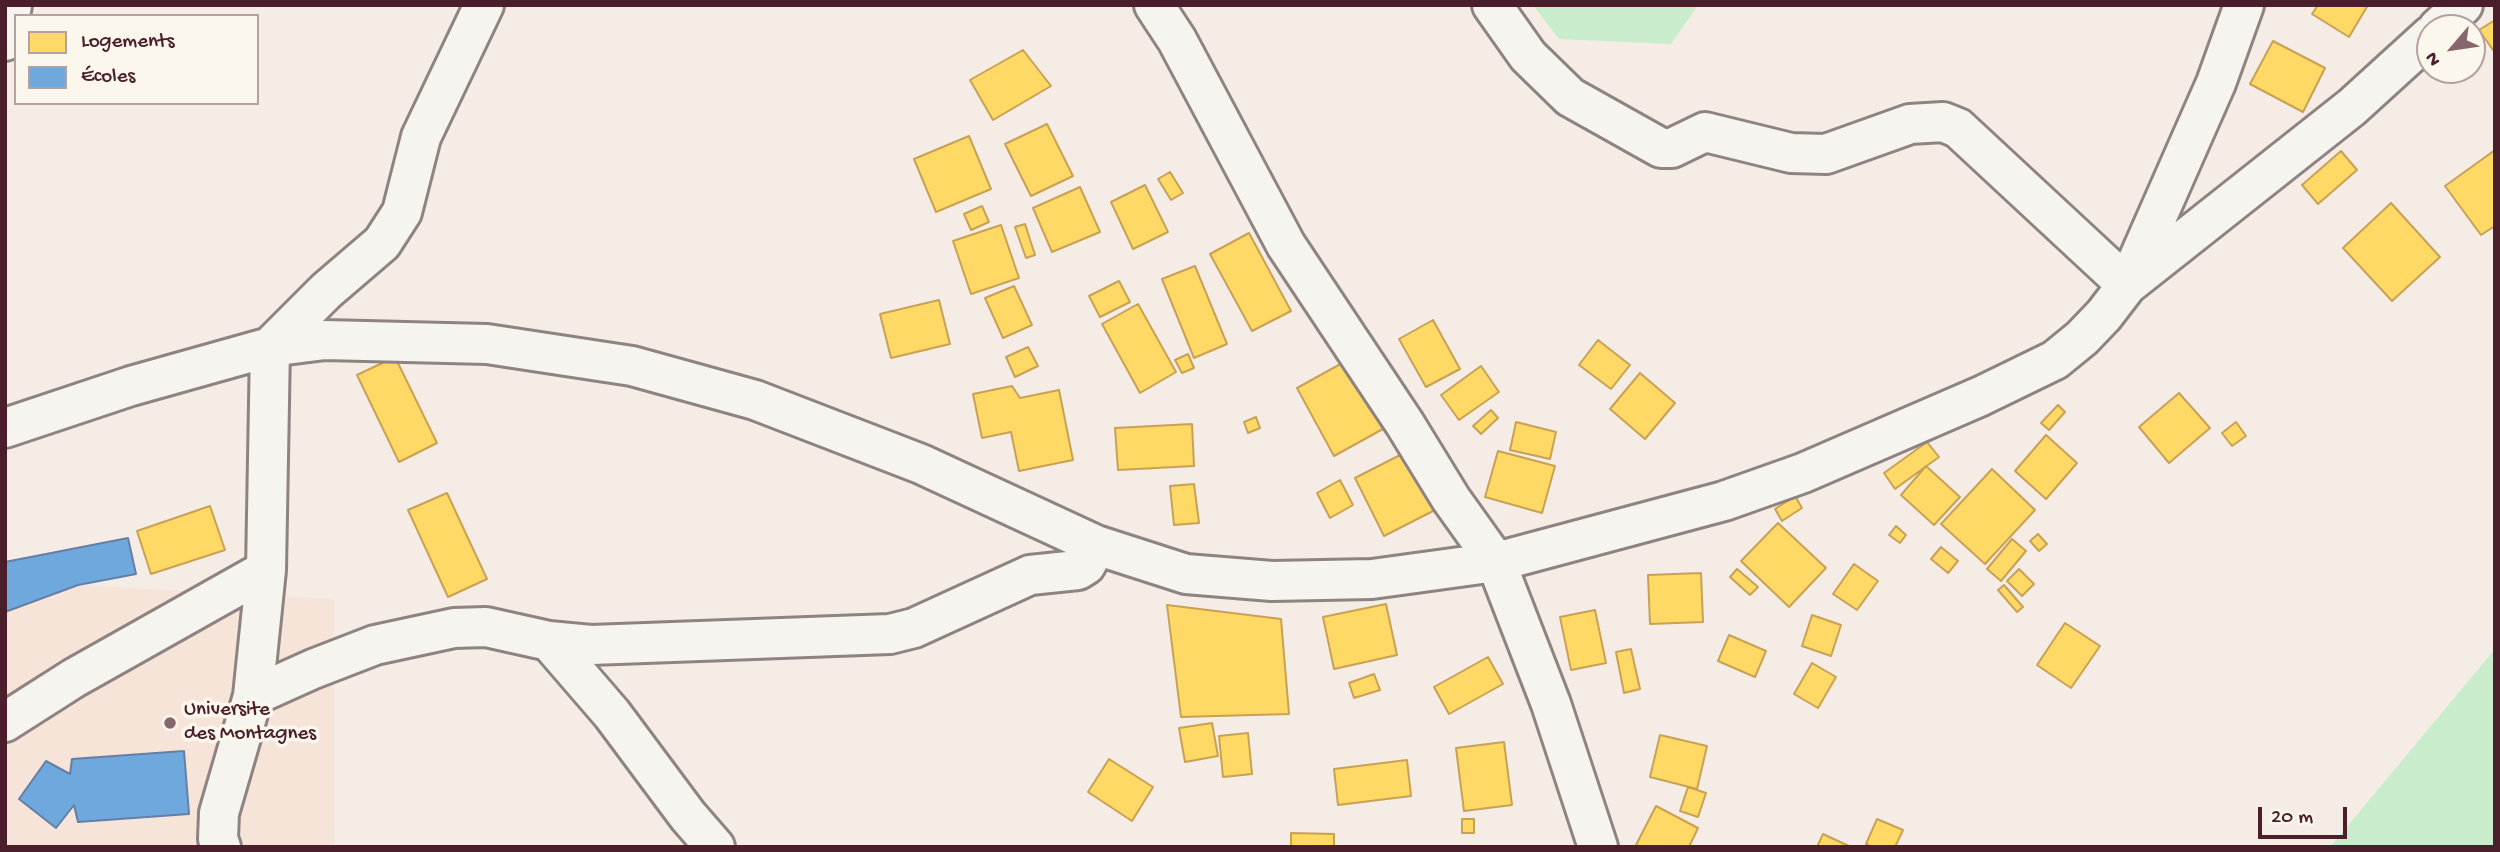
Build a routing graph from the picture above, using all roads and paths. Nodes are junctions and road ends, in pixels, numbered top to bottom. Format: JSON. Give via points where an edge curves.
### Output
{"nodes":[{"id":1,"x":12,"y":5,"type":"edge"},
{"id":2,"x":484,"y":5,"type":"edge"},
{"id":3,"x":1154,"y":5,"type":"edge"},
{"id":4,"x":1492,"y":5,"type":"edge"},
{"id":5,"x":2244,"y":5,"type":"edge"},
{"id":6,"x":5,"y":41,"type":"edge"},
{"id":7,"x":2416,"y":49,"type":"edge"},
{"id":8,"x":2127,"y":285,"type":"junction"},
{"id":9,"x":270,"y":347,"type":"junction"},
{"id":10,"x":5,"y":428,"type":"edge"},
{"id":11,"x":1096,"y":545,"type":"junction"},
{"id":12,"x":1496,"y":562,"type":"junction"},
{"id":13,"x":266,"y":570,"type":"junction"},
{"id":14,"x":549,"y":641,"type":"junction"},
{"id":15,"x":254,"y":696,"type":"junction"},
{"id":16,"x":5,"y":722,"type":"edge"},
{"id":17,"x":221,"y":847,"type":"edge"},
{"id":18,"x":715,"y":847,"type":"edge"},
{"id":19,"x":1598,"y":847,"type":"edge"}],
"edges":[{"from":1,"to":6,"type":"street"},
{"from":2,"to":9,"type":"street","via":[[421,137],[402,212],[382,243],[326,290]]},
{"from":3,"to":12,"type":"street","via":[[1184,52],[1286,245]]},
{"from":4,"to":8,"type":"street","via":[[1528,56],[1570,97],[1661,148],[1672,148],[1705,132],[1791,152],[1826,154],[1910,124],[1944,122],[1958,128]]},
{"from":5,"to":8,"type":"street","via":[[2216,82]]},
{"from":7,"to":8,"type":"street","via":[[2352,107]]},
{"from":8,"to":12,"type":"street","via":[[2097,322],[2055,360],[1804,473],[1724,501]]},
{"from":9,"to":10,"type":"street"},
{"from":9,"to":11,"type":"street","via":[[325,340],[487,344],[632,366],[754,400],[920,464]]},
{"from":9,"to":13,"type":"street"},
{"from":11,"to":12,"type":"street","via":[[1186,574],[1272,581],[1372,579]]},
{"from":11,"to":14,"type":"street","via":[[1086,565],[1078,570],[1030,575],[914,628],[890,634],[592,645]]},
{"from":12,"to":19,"type":"street","via":[[1552,704]]},
{"from":13,"to":15,"type":"street"},
{"from":13,"to":16,"type":"street"},
{"from":14,"to":15,"type":"street","via":[[486,628],[454,628],[375,645]]},
{"from":14,"to":18,"type":"street"},
{"from":15,"to":17,"type":"street","via":[[219,813]]}]}
